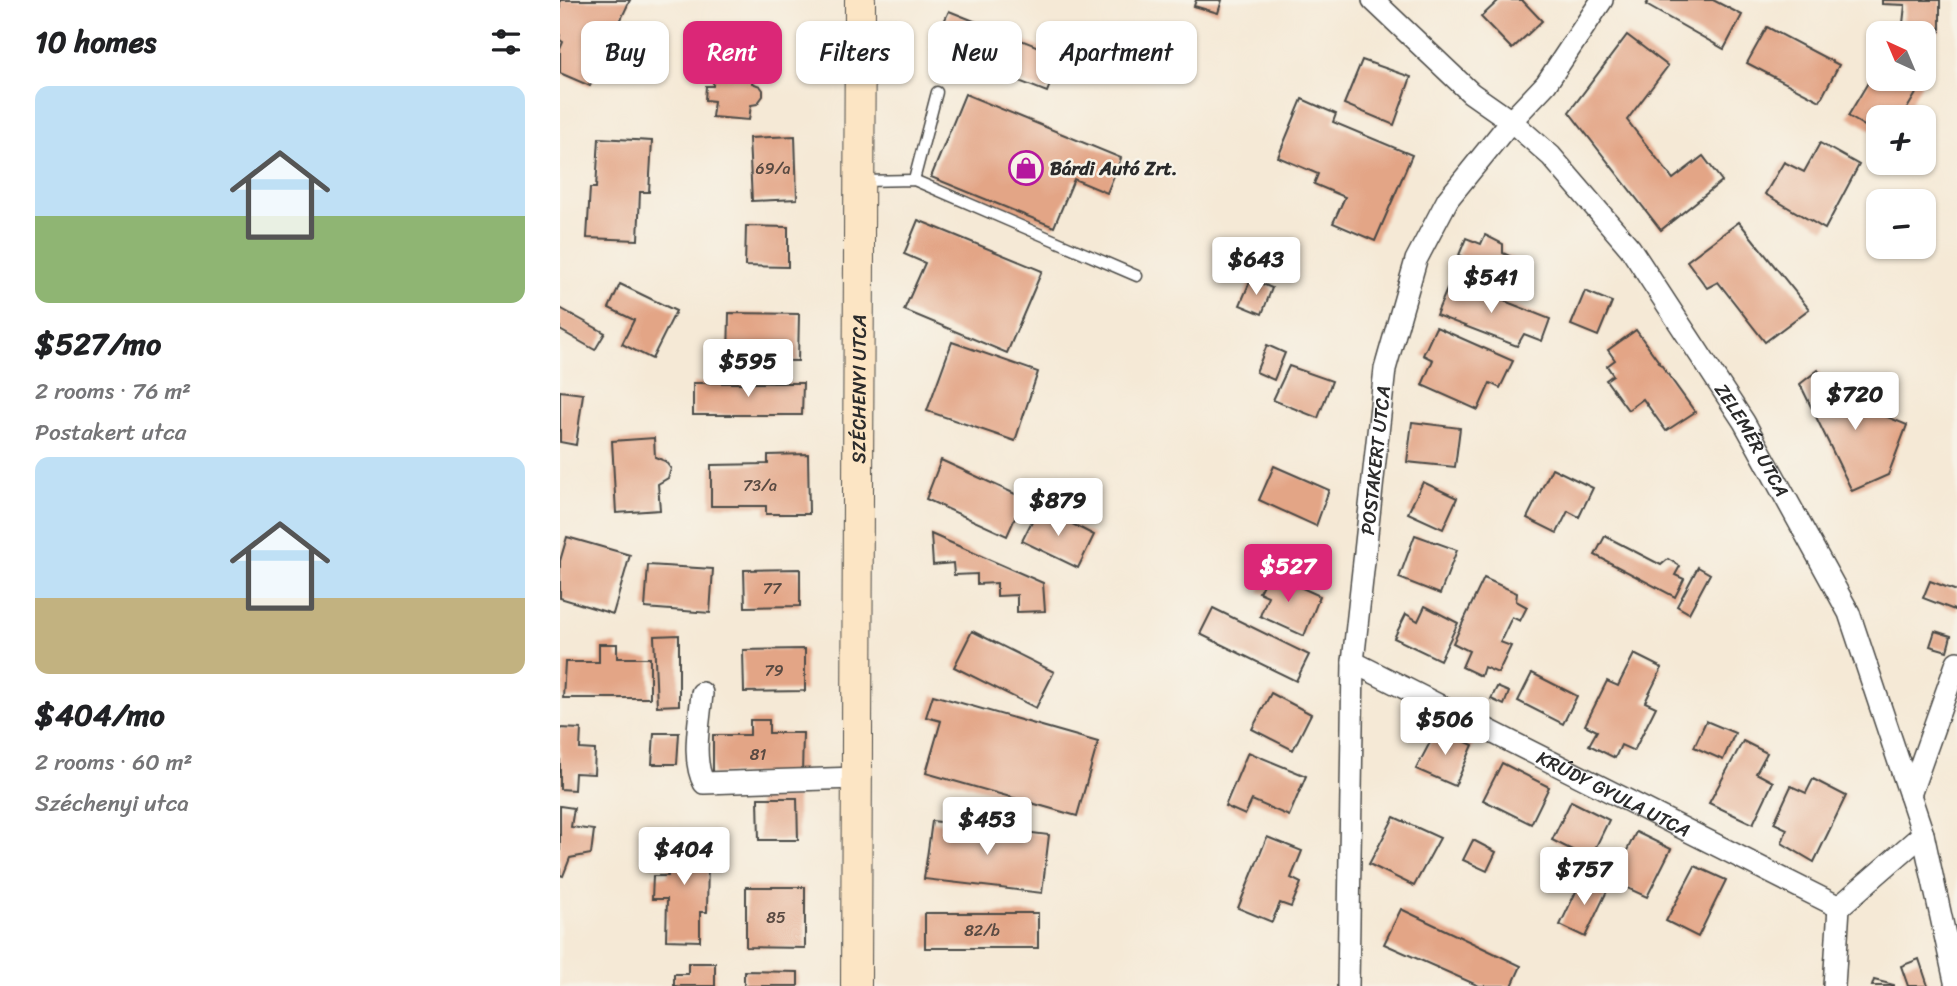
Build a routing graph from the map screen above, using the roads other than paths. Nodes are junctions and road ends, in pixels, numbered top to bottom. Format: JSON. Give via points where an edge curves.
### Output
{"nodes":[{"id":1,"x":860,"y":0,"type":"edge"},
{"id":2,"x":1373,"y":0,"type":"edge"},
{"id":3,"x":1602,"y":0,"type":"edge"},
{"id":4,"x":937,"y":92,"type":"dead end"},
{"id":5,"x":1511,"y":121,"type":"junction"},
{"id":6,"x":914,"y":180,"type":"junction"},
{"id":7,"x":859,"y":181,"type":"junction"},
{"id":8,"x":1137,"y":276,"type":"dead end"},
{"id":9,"x":1353,"y":662,"type":"junction"},
{"id":10,"x":1957,"y":662,"type":"edge"},
{"id":11,"x":702,"y":693,"type":"dead end"},
{"id":12,"x":857,"y":778,"type":"junction"},
{"id":13,"x":1910,"y":794,"type":"junction"},
{"id":14,"x":1923,"y":834,"type":"junction"},
{"id":15,"x":1839,"y":907,"type":"junction"},
{"id":16,"x":856,"y":986,"type":"edge"},
{"id":17,"x":1348,"y":986,"type":"edge"},
{"id":18,"x":1834,"y":986,"type":"edge"},
{"id":19,"x":1956,"y":986,"type":"edge"}],
"edges":[{"from":1,"to":7,"type":"street","name":"SZÉCHENYI UTCA"},
{"from":2,"to":5,"type":"street","name":"ZELEMÉR UTCA","via":[[1471,93]]},
{"from":3,"to":5,"type":"street","name":"POSTAKERT UTCA","via":[[1546,84]]},
{"from":4,"to":6,"type":"lane"},
{"from":5,"to":9,"type":"street","name":"POSTAKERT UTCA","via":[[1448,199],[1416,260],[1385,369]]},
{"from":5,"to":13,"type":"street","name":"ZELEMÉR UTCA","via":[[1551,156],[1630,248],[1744,422],[1849,613]]},
{"from":6,"to":7,"type":"lane"},
{"from":6,"to":8,"type":"lane"},
{"from":7,"to":12,"type":"street","name":"SZÉCHENYI UTCA"},
{"from":9,"to":15,"type":"street","name":"KRÚDY GYULA UTCA"},
{"from":9,"to":17,"type":"street","name":"POSTAKERT UTCA"},
{"from":10,"to":13,"type":"street"},
{"from":11,"to":12,"type":"street","via":[[697,759],[704,783]]},
{"from":12,"to":16,"type":"street","name":"SZÉCHENYI UTCA"},
{"from":13,"to":14,"type":"street","name":"ZELEMÉR UTCA"},
{"from":14,"to":15,"type":"street"},
{"from":14,"to":19,"type":"street","name":"ZELEMÉR UTCA"},
{"from":15,"to":18,"type":"street"}]}
